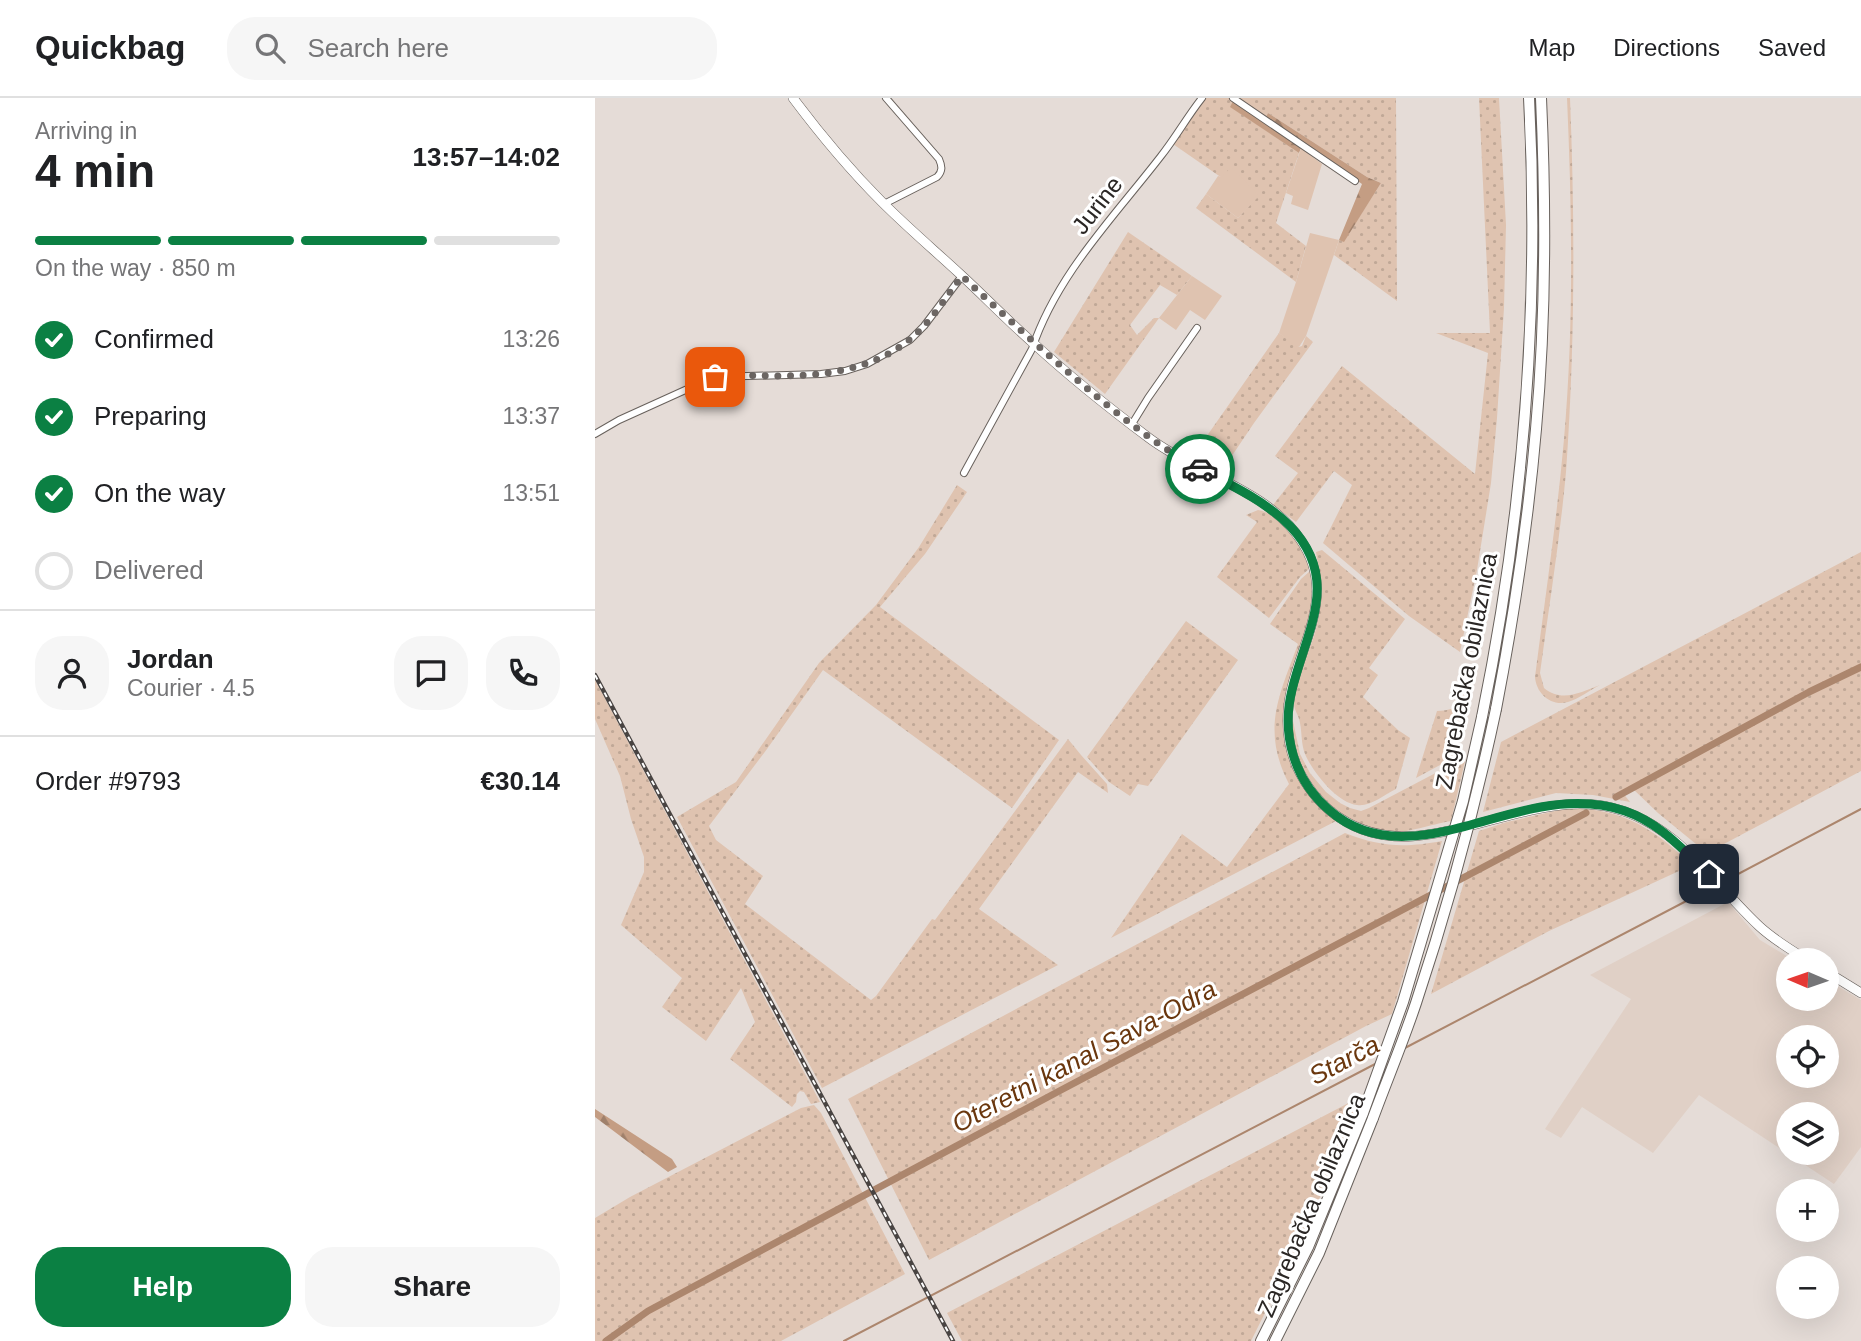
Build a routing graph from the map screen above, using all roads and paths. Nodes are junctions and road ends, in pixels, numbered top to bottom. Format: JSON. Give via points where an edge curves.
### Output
{"nodes":[{"id":1,"x":793,"y":98,"type":"edge"},
{"id":2,"x":886,"y":98,"type":"edge"},
{"id":3,"x":1202,"y":98,"type":"edge"},
{"id":4,"x":1233,"y":98,"type":"edge"},
{"id":5,"x":1529,"y":98,"type":"edge"},
{"id":6,"x":1541,"y":98,"type":"edge"},
{"id":7,"x":1355,"y":181,"type":"dead end"},
{"id":8,"x":884,"y":204,"type":"junction"},
{"id":9,"x":962,"y":276,"type":"junction"},
{"id":10,"x":1197,"y":328,"type":"dead end"},
{"id":11,"x":1034,"y":343,"type":"junction"},
{"id":12,"x":1132,"y":424,"type":"junction"},
{"id":13,"x":595,"y":434,"type":"edge"},
{"id":14,"x":964,"y":473,"type":"dead end"},
{"id":15,"x":1790,"y":948,"type":"edge"},
{"id":16,"x":1839,"y":979,"type":"edge"},
{"id":17,"x":1861,"y":993,"type":"edge"},
{"id":18,"x":1368,"y":1116,"type":"junction"},
{"id":19,"x":1261,"y":1341,"type":"edge"},
{"id":20,"x":1275,"y":1341,"type":"edge"}],
"edges":[{"from":1,"to":8,"type":"main road"},
{"from":2,"to":8,"type":"street","via":[[942,168],[937,177]]},
{"from":3,"to":11,"type":"street","name":"Jurine","via":[[1084,253]]},
{"from":4,"to":7,"type":"street"},
{"from":5,"to":18,"type":"highway","name":"Zagrebačka obilaznica","bridge":true,"via":[[1532,286],[1521,473],[1505,588],[1463,801]]},
{"from":6,"to":18,"type":"highway","name":"Zagrebačka obilaznica","bridge":true,"via":[[1544,286],[1532,474],[1517,589],[1476,802],[1415,1003]]},
{"from":8,"to":9,"type":"main road"},
{"from":9,"to":11,"type":"main road"},
{"from":9,"to":13,"type":"street","via":[[910,340],[867,364],[821,374],[715,377]]},
{"from":10,"to":12,"type":"street"},
{"from":11,"to":12,"type":"main road"},
{"from":11,"to":14,"type":"street","name":"Jurine"},
{"from":12,"to":15,"type":"main road","via":[[1169,452],[1275,513],[1308,552],[1316,606],[1291,691],[1288,732],[1302,777],[1330,811],[1366,831],[1401,837],[1566,804],[1627,812],[1678,844],[1767,933]]},
{"from":16,"to":17,"type":"main road"},
{"from":18,"to":19,"type":"highway","name":"Zagrebačka obilaznica"},
{"from":18,"to":20,"type":"highway","name":"Zagrebačka obilaznica","via":[[1319,1253]]}]}
